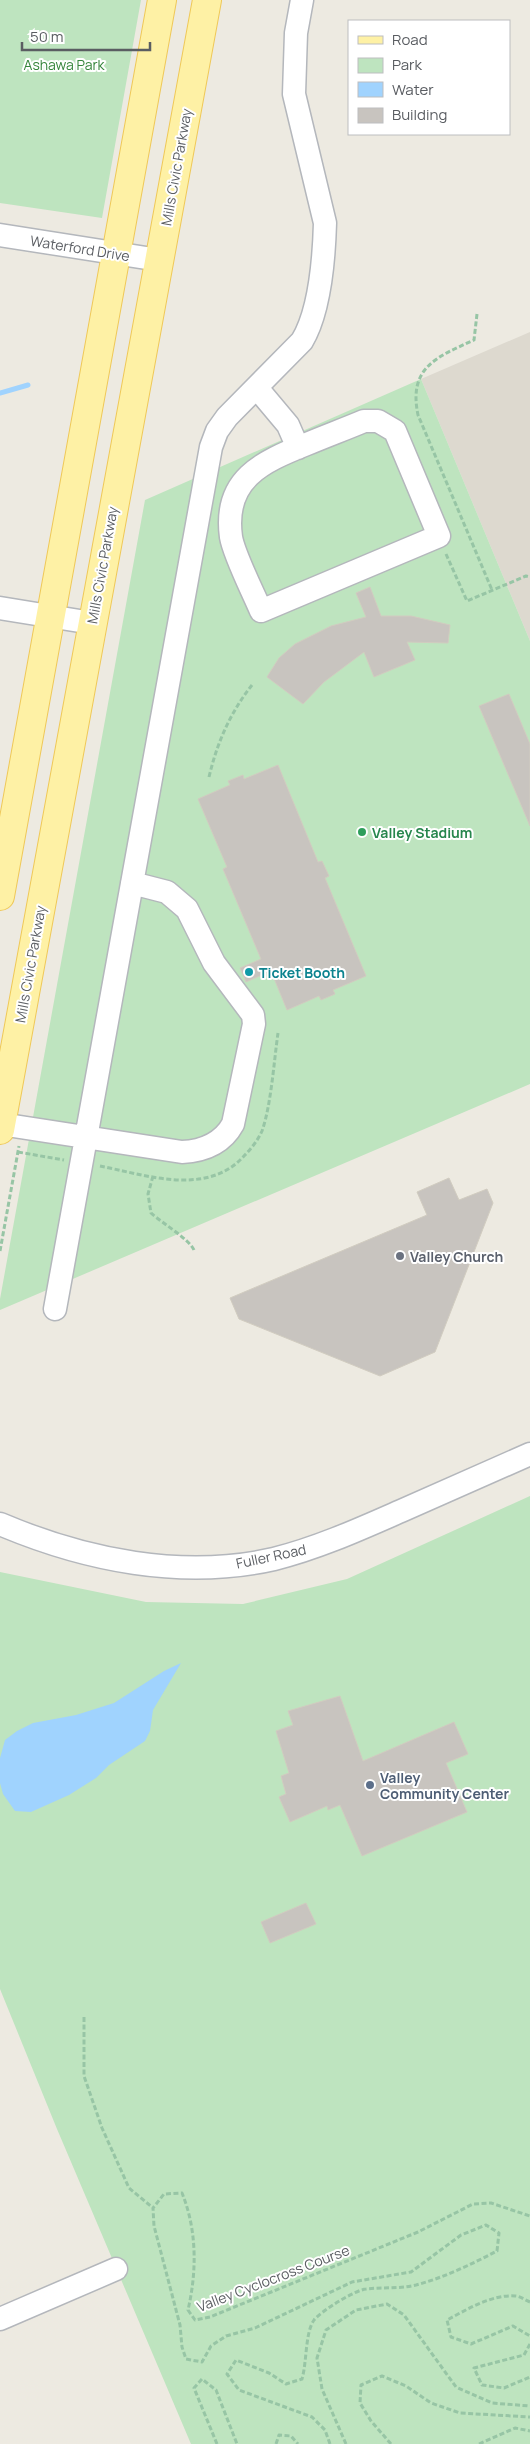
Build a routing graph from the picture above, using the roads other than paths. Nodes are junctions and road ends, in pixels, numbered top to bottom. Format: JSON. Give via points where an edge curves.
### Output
{"nodes":[{"id":1,"x":162,"y":0,"type":"edge"},
{"id":2,"x":207,"y":0,"type":"edge"},
{"id":3,"x":302,"y":0,"type":"edge"},
{"id":4,"x":0,"y":235,"type":"edge"},
{"id":5,"x":115,"y":254,"type":"junction"},
{"id":6,"x":159,"y":260,"type":"junction"},
{"id":7,"x":257,"y":388,"type":"junction"},
{"id":8,"x":298,"y":448,"type":"junction"},
{"id":9,"x":0,"y":608,"type":"edge"},
{"id":10,"x":49,"y":617,"type":"junction"},
{"id":11,"x":92,"y":623,"type":"junction"},
{"id":12,"x":132,"y":883,"type":"junction"},
{"id":13,"x":0,"y":896,"type":"edge"},
{"id":14,"x":1,"y":1127,"type":"edge"},
{"id":15,"x":86,"y":1138,"type":"junction"},
{"id":16,"x":55,"y":1310,"type":"dead end"},
{"id":17,"x":530,"y":1454,"type":"edge"},
{"id":18,"x":0,"y":1524,"type":"edge"},
{"id":19,"x":116,"y":2269,"type":"dead end"},
{"id":20,"x":0,"y":2319,"type":"edge"}],
"edges":[{"from":1,"to":5,"type":"main road"},
{"from":2,"to":6,"type":"main road","name":"Mills Civic Parkway"},
{"from":3,"to":7,"type":"street","via":[[296,32],[294,94],[321,202],[325,223],[324,245],[319,288],[308,331],[295,350]]},
{"from":4,"to":5,"type":"street","name":"Waterford Drive"},
{"from":5,"to":6,"type":"street","name":"Waterford Drive"},
{"from":5,"to":10,"type":"main road"},
{"from":6,"to":11,"type":"main road","name":"Mills Civic Parkway"},
{"from":7,"to":8,"type":"street","via":[[288,425]]},
{"from":7,"to":12,"type":"street","via":[[227,417],[211,447]]},
{"from":8,"to":8,"type":"street","via":[[364,421],[378,421],[389,427],[395,431],[439,536],[261,611],[231,538],[232,505],[235,494],[257,467]]},
{"from":9,"to":10,"type":"street"},
{"from":10,"to":11,"type":"street"},
{"from":10,"to":13,"type":"main road"},
{"from":11,"to":14,"type":"main road","name":"Mills Civic Parkway"},
{"from":12,"to":15,"type":"street"},
{"from":12,"to":15,"type":"street","via":[[167,892],[187,909],[214,963],[253,1015],[254,1024],[233,1124],[228,1133],[214,1144],[198,1151],[182,1152]]},
{"from":14,"to":15,"type":"street"},
{"from":15,"to":16,"type":"street"},
{"from":17,"to":18,"type":"street","name":"Fuller Road","via":[[312,1548],[272,1559],[224,1566],[161,1567],[111,1560],[28,1536]]},
{"from":19,"to":20,"type":"street"}]}
